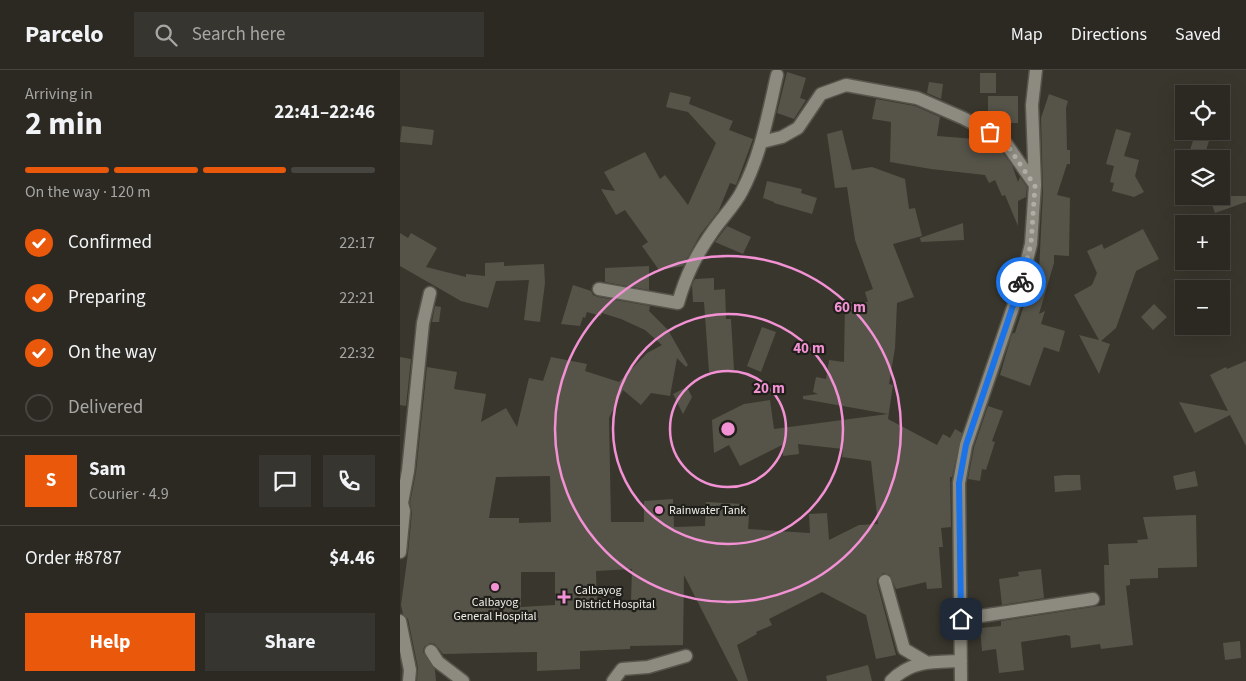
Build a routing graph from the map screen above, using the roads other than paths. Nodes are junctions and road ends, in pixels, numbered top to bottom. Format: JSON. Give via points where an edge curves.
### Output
{"nodes":[{"id":1,"x":1036,"y":70,"type":"edge"},
{"id":2,"x":777,"y":75,"type":"dead end"},
{"id":3,"x":762,"y":142,"type":"junction"},
{"id":4,"x":1035,"y":186,"type":"junction"},
{"id":5,"x":599,"y":289,"type":"dead end"},
{"id":6,"x":430,"y":293,"type":"dead end"},
{"id":7,"x":400,"y":552,"type":"edge"},
{"id":8,"x":885,"y":582,"type":"dead end"},
{"id":9,"x":1093,"y":599,"type":"dead end"},
{"id":10,"x":961,"y":619,"type":"junction"},
{"id":11,"x":400,"y":621,"type":"edge"},
{"id":12,"x":431,"y":651,"type":"dead end"},
{"id":13,"x":686,"y":656,"type":"dead end"},
{"id":14,"x":961,"y":661,"type":"junction"},
{"id":15,"x":926,"y":662,"type":"junction"},
{"id":16,"x":409,"y":681,"type":"edge"},
{"id":17,"x":462,"y":681,"type":"edge"},
{"id":18,"x":613,"y":681,"type":"edge"},
{"id":19,"x":891,"y":681,"type":"edge"},
{"id":20,"x":961,"y":681,"type":"edge"}],
"edges":[{"from":1,"to":4,"type":"street","via":[[1032,105]]},
{"from":2,"to":3,"type":"street"},
{"from":3,"to":4,"type":"street","via":[[782,137],[798,128],[821,94],[846,86],[918,98],[964,118],[1003,139]]},
{"from":3,"to":5,"type":"street","via":[[742,192],[692,264],[678,303]]},
{"from":4,"to":10,"type":"street","via":[[1031,244],[1021,284],[966,445],[960,473]]},
{"from":6,"to":7,"type":"street","via":[[423,323],[402,502]]},
{"from":8,"to":15,"type":"street","via":[[904,649]]},
{"from":9,"to":10,"type":"street"},
{"from":10,"to":14,"type":"street"},
{"from":11,"to":16,"type":"street","via":[[410,670]]},
{"from":12,"to":17,"type":"street","via":[[438,662]]},
{"from":13,"to":18,"type":"street","via":[[648,667],[622,669]]},
{"from":14,"to":15,"type":"street"},
{"from":14,"to":20,"type":"street"},
{"from":15,"to":19,"type":"street","via":[[901,671]]}]}
